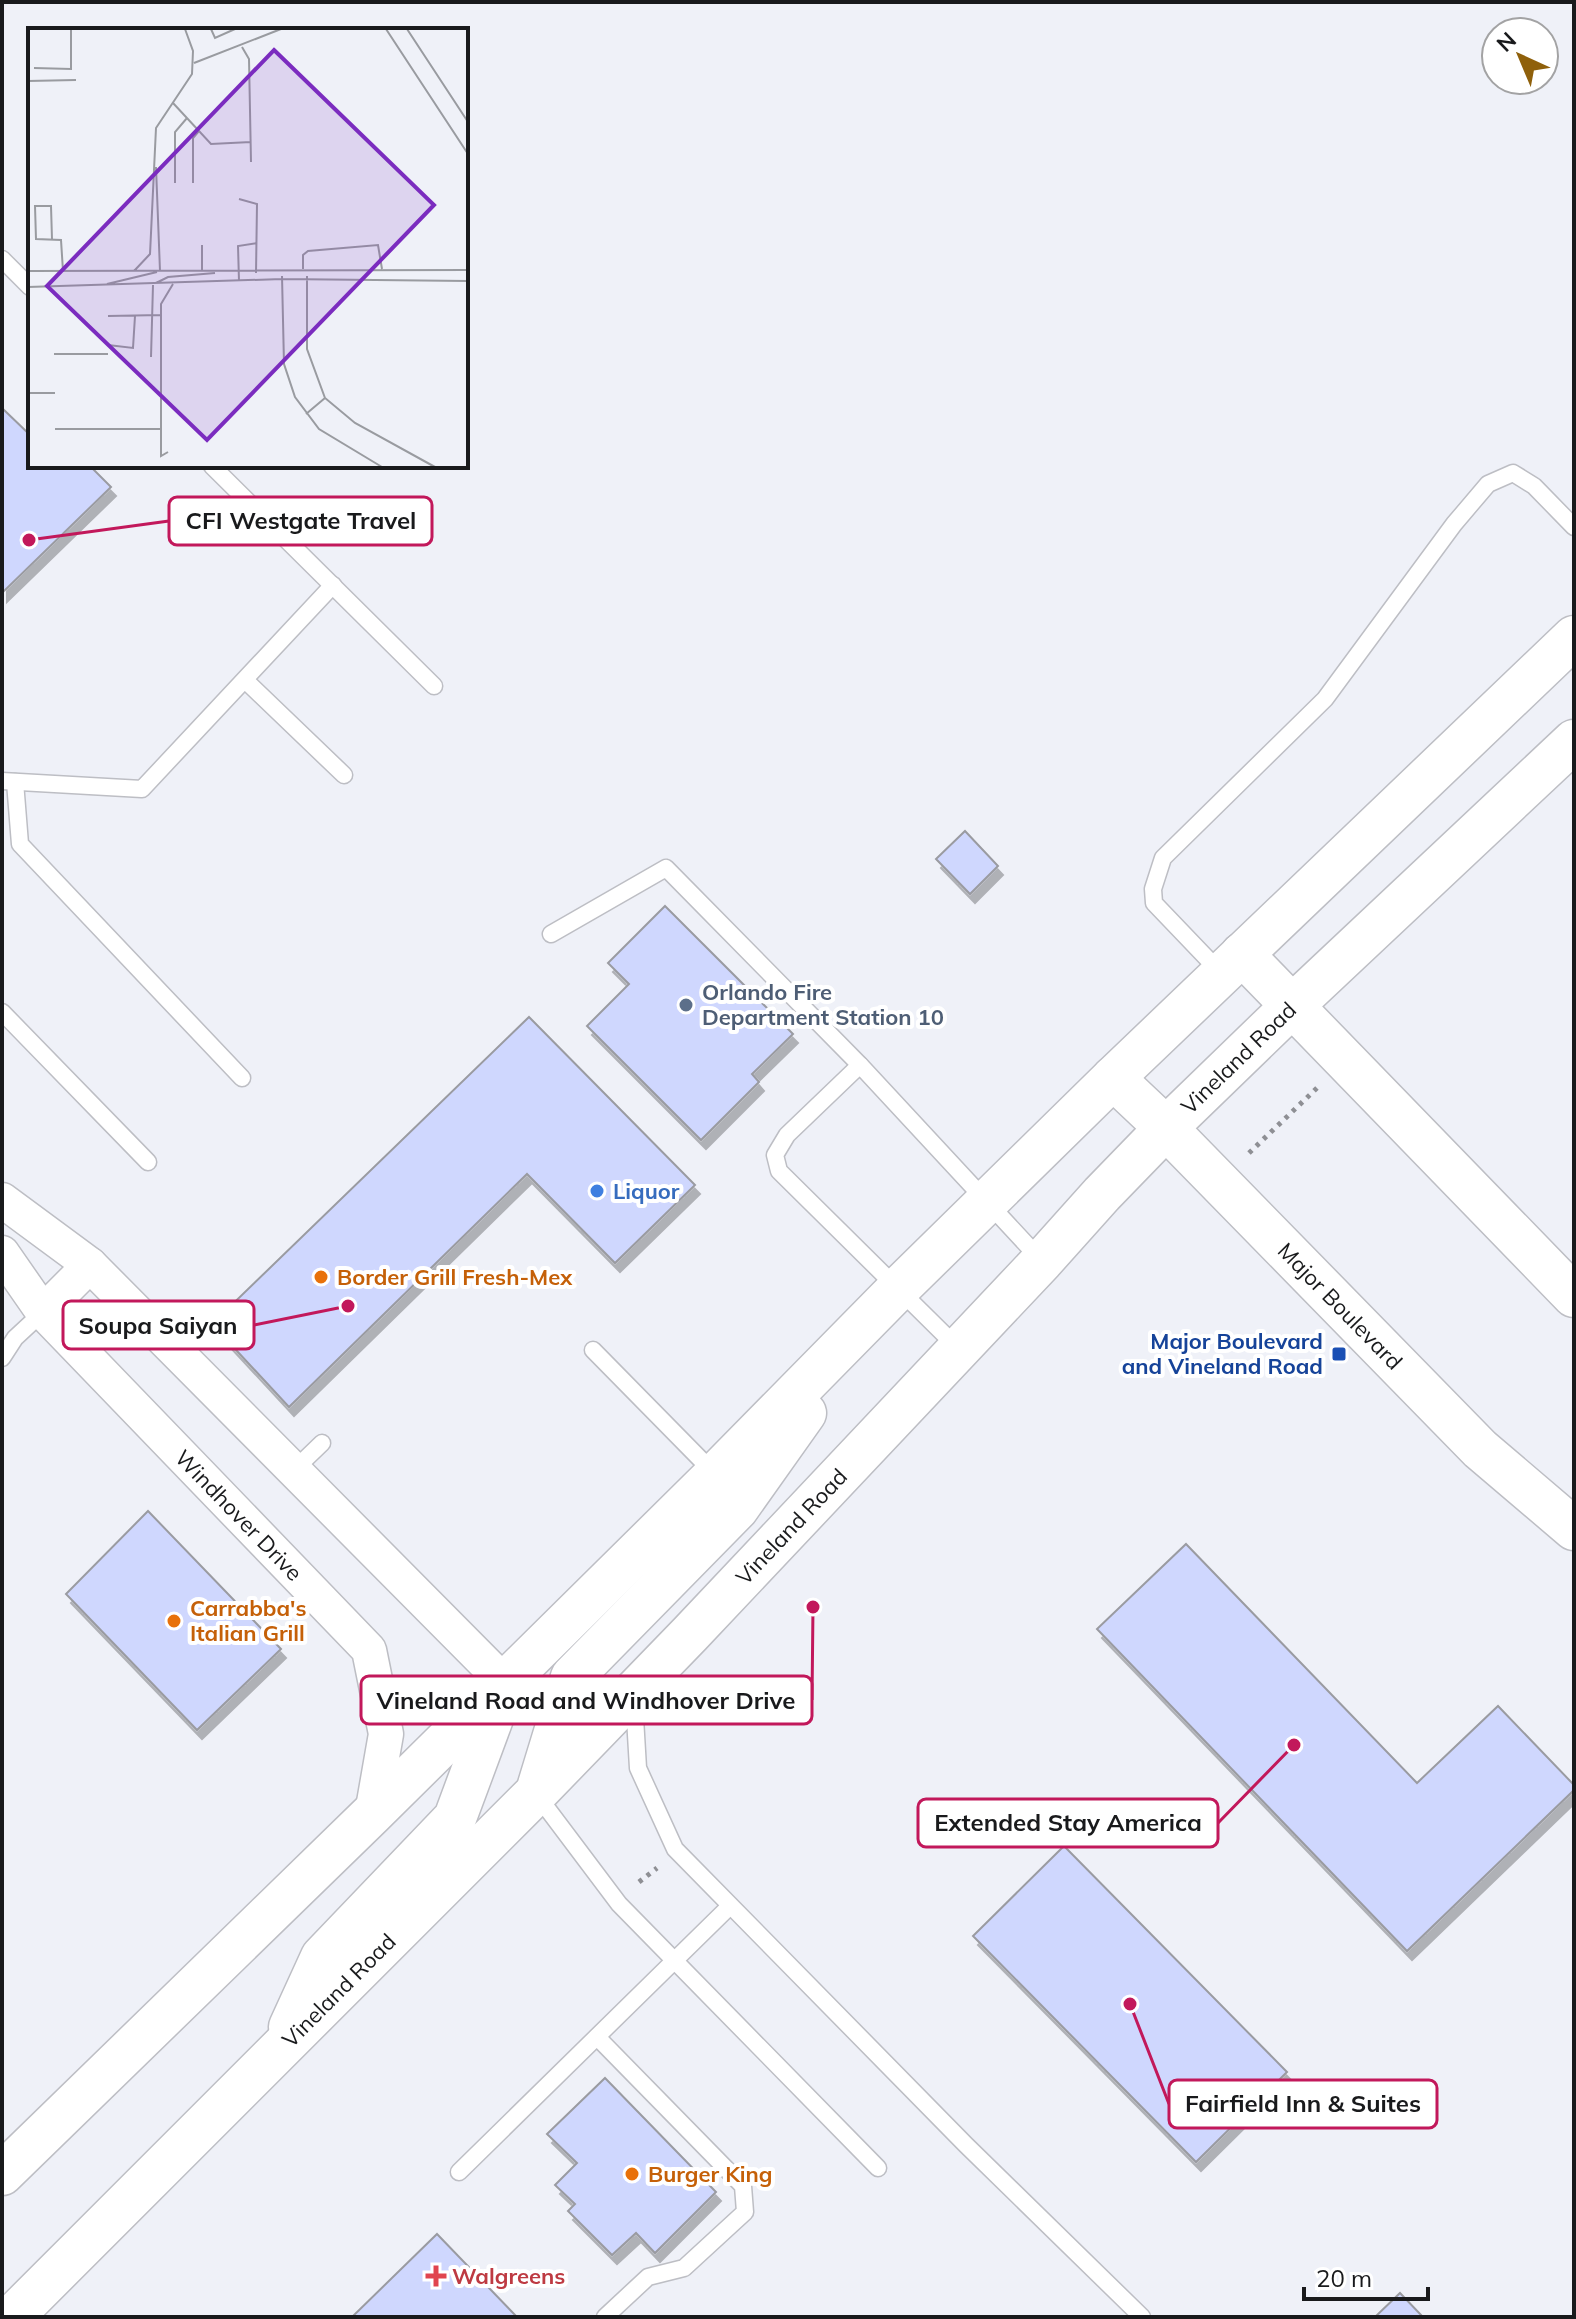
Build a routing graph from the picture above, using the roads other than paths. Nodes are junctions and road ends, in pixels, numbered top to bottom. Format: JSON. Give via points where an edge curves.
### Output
{"nodes":[{"id":1,"x":2,"y":259,"type":"edge"},
{"id":2,"x":28,"y":285,"type":"edge"},
{"id":3,"x":214,"y":468,"type":"edge"},
{"id":4,"x":1574,"y":527,"type":"edge"},
{"id":5,"x":333,"y":585,"type":"junction"},
{"id":6,"x":1574,"y":637,"type":"edge"},
{"id":7,"x":245,"y":680,"type":"junction"},
{"id":8,"x":434,"y":686,"type":"dead end"},
{"id":9,"x":1574,"y":741,"type":"edge"},
{"id":10,"x":344,"y":775,"type":"dead end"},
{"id":11,"x":8,"y":782,"type":"edge"},
{"id":12,"x":551,"y":934,"type":"dead end"},
{"id":13,"x":1232,"y":964,"type":"junction"},
{"id":14,"x":1292,"y":1006,"type":"junction"},
{"id":15,"x":2,"y":1012,"type":"edge"},
{"id":16,"x":860,"y":1065,"type":"junction"},
{"id":17,"x":242,"y":1078,"type":"dead end"},
{"id":18,"x":1113,"y":1078,"type":"junction"},
{"id":19,"x":1166,"y":1128,"type":"junction"},
{"id":20,"x":148,"y":1162,"type":"dead end"},
{"id":21,"x":2,"y":1200,"type":"edge"},
{"id":22,"x":987,"y":1202,"type":"junction"},
{"id":23,"x":2,"y":1253,"type":"edge"},
{"id":24,"x":1042,"y":1261,"type":"junction"},
{"id":25,"x":90,"y":1265,"type":"junction"},
{"id":26,"x":1574,"y":1296,"type":"edge"},
{"id":27,"x":886,"y":1301,"type":"junction"},
{"id":28,"x":43,"y":1312,"type":"junction"},
{"id":29,"x":959,"y":1349,"type":"junction"},
{"id":30,"x":593,"y":1350,"type":"dead end"},
{"id":31,"x":2,"y":1358,"type":"edge"},
{"id":32,"x":322,"y":1443,"type":"dead end"},
{"id":33,"x":294,"y":1470,"type":"junction"},
{"id":34,"x":715,"y":1475,"type":"junction"},
{"id":35,"x":1574,"y":1529,"type":"edge"},
{"id":36,"x":505,"y":1683,"type":"junction"},
{"id":37,"x":633,"y":1691,"type":"junction"},
{"id":38,"x":536,"y":1793,"type":"junction"},
{"id":39,"x":372,"y":1814,"type":"junction"},
{"id":40,"x":730,"y":1906,"type":"junction"},
{"id":41,"x":674,"y":1960,"type":"junction"},
{"id":42,"x":597,"y":2037,"type":"junction"},
{"id":43,"x":277,"y":2053,"type":"junction"},
{"id":44,"x":5,"y":2167,"type":"edge"},
{"id":45,"x":878,"y":2168,"type":"dead end"},
{"id":46,"x":459,"y":2172,"type":"dead end"},
{"id":47,"x":12,"y":2317,"type":"edge"},
{"id":48,"x":605,"y":2317,"type":"edge"},
{"id":49,"x":1142,"y":2317,"type":"edge"}],
"edges":[{"from":1,"to":2,"type":"lane"},
{"from":3,"to":5,"type":"lane"},
{"from":4,"to":13,"type":"lane","via":[[1534,486],[1513,473],[1488,484],[1325,699],[1163,858],[1154,903]]},
{"from":5,"to":7,"type":"lane"},
{"from":5,"to":8,"type":"lane"},
{"from":6,"to":13,"type":"street"},
{"from":7,"to":10,"type":"lane"},
{"from":7,"to":11,"type":"lane","via":[[142,789]]},
{"from":9,"to":14,"type":"street","name":"Vineland Road"},
{"from":11,"to":17,"type":"lane","via":[[20,844]]},
{"from":12,"to":16,"type":"lane","via":[[666,868]]},
{"from":13,"to":14,"type":"street"},
{"from":13,"to":18,"type":"street"},
{"from":14,"to":19,"type":"street","name":"Vineland Road"},
{"from":14,"to":26,"type":"street"},
{"from":15,"to":20,"type":"lane"},
{"from":16,"to":22,"type":"lane"},
{"from":16,"to":27,"type":"lane","via":[[787,1135],[775,1155],[779,1171]]},
{"from":18,"to":19,"type":"street","name":"Major Boulevard"},
{"from":18,"to":22,"type":"street"},
{"from":19,"to":24,"type":"street","name":"Vineland Road"},
{"from":19,"to":35,"type":"street","name":"Major Boulevard","via":[[1480,1449]]},
{"from":21,"to":25,"type":"street"},
{"from":22,"to":24,"type":"lane"},
{"from":22,"to":27,"type":"street"},
{"from":23,"to":28,"type":"street","name":"Windhover Drive"},
{"from":24,"to":29,"type":"street","name":"Vineland Road"},
{"from":25,"to":28,"type":"street"},
{"from":25,"to":33,"type":"street"},
{"from":27,"to":29,"type":"lane"},
{"from":27,"to":34,"type":"street"},
{"from":27,"to":38,"type":"street","via":[[737,1509],[572,1677]]},
{"from":28,"to":31,"type":"lane"},
{"from":28,"to":39,"type":"street","name":"Windhover Drive","via":[[369,1650],[386,1734]]},
{"from":29,"to":37,"type":"street","name":"Vineland Road"},
{"from":30,"to":34,"type":"lane"},
{"from":32,"to":33,"type":"lane"},
{"from":33,"to":36,"type":"street"},
{"from":34,"to":36,"type":"street"},
{"from":36,"to":39,"type":"street"},
{"from":36,"to":43,"type":"street","via":[[455,1818],[322,1957]]},
{"from":37,"to":38,"type":"street","name":"Vineland Road"},
{"from":37,"to":40,"type":"lane","via":[[638,1768],[675,1849]]},
{"from":38,"to":41,"type":"lane","via":[[619,1904]]},
{"from":38,"to":43,"type":"street","name":"Vineland Road"},
{"from":39,"to":44,"type":"street"},
{"from":40,"to":41,"type":"lane"},
{"from":40,"to":49,"type":"lane"},
{"from":41,"to":42,"type":"lane"},
{"from":41,"to":45,"type":"lane"},
{"from":42,"to":46,"type":"lane"},
{"from":42,"to":48,"type":"lane","via":[[743,2186],[745,2212],[684,2268],[648,2277]]},
{"from":43,"to":47,"type":"street","name":"Vineland Road"}]}
